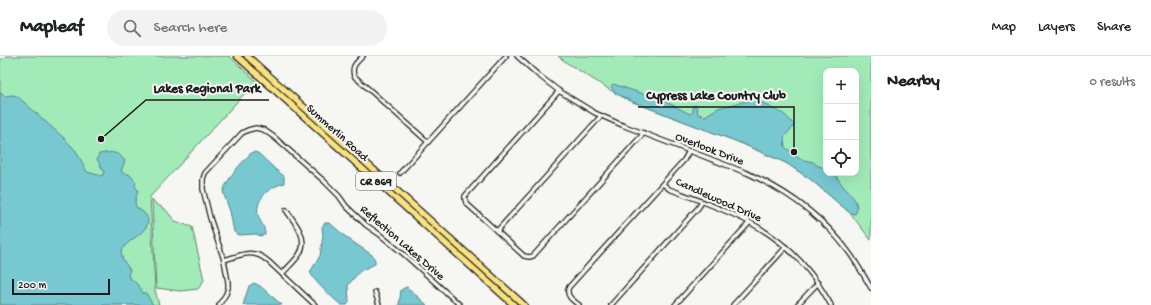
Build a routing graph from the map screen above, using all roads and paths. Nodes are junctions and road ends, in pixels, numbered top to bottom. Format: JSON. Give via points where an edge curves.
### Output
{"nodes":[{"id":1,"x":237,"y":56,"type":"edge"},
{"id":2,"x":247,"y":56,"type":"edge"},
{"id":3,"x":362,"y":56,"type":"edge"},
{"id":4,"x":506,"y":56,"type":"edge"},
{"id":5,"x":517,"y":56,"type":"edge"},
{"id":6,"x":559,"y":91,"type":"junction"},
{"id":7,"x":601,"y":116,"type":"junction"},
{"id":8,"x":644,"y":133,"type":"junction"},
{"id":9,"x":428,"y":142,"type":"junction"},
{"id":10,"x":689,"y":151,"type":"junction"},
{"id":11,"x":400,"y":173,"type":"dead end"},
{"id":12,"x":662,"y":184,"type":"junction"},
{"id":13,"x":702,"y":202,"type":"junction"},
{"id":14,"x":286,"y":210,"type":"dead end"},
{"id":15,"x":750,"y":222,"type":"junction"},
{"id":16,"x":497,"y":231,"type":"junction"},
{"id":17,"x":786,"y":247,"type":"junction"},
{"id":18,"x":224,"y":260,"type":"junction"},
{"id":19,"x":282,"y":274,"type":"junction"},
{"id":20,"x":818,"y":283,"type":"junction"},
{"id":21,"x":871,"y":288,"type":"edge"},
{"id":22,"x":375,"y":292,"type":"dead end"},
{"id":23,"x":219,"y":305,"type":"edge"},
{"id":24,"x":315,"y":305,"type":"edge"},
{"id":25,"x":379,"y":305,"type":"edge"},
{"id":26,"x":460,"y":305,"type":"edge"},
{"id":27,"x":514,"y":305,"type":"edge"},
{"id":28,"x":524,"y":305,"type":"edge"},
{"id":29,"x":578,"y":305,"type":"edge"},
{"id":30,"x":611,"y":305,"type":"edge"},
{"id":31,"x":675,"y":305,"type":"edge"},
{"id":32,"x":733,"y":305,"type":"edge"},
{"id":33,"x":797,"y":305,"type":"edge"},
{"id":34,"x":831,"y":305,"type":"edge"}],
"edges":[{"from":1,"to":27,"type":"main road","name":"Summerlin Road","number":"CR 869"},
{"from":2,"to":28,"type":"main road","name":"Summerlin Road","number":"CR 869"},
{"from":3,"to":9,"type":"street","via":[[352,70],[354,76]]},
{"from":4,"to":9,"type":"street"},
{"from":5,"to":6,"type":"street","name":"Overlook Drive"},
{"from":6,"to":7,"type":"street","name":"Overlook Drive"},
{"from":6,"to":16,"type":"street","via":[[467,193],[466,202]]},
{"from":7,"to":8,"type":"street","name":"Overlook Drive"},
{"from":7,"to":16,"type":"street"},
{"from":8,"to":10,"type":"street","name":"Overlook Drive"},
{"from":8,"to":16,"type":"street","via":[[533,256],[524,256]]},
{"from":9,"to":11,"type":"street"},
{"from":10,"to":12,"type":"street"},
{"from":10,"to":21,"type":"street","name":"Overlook Drive","via":[[761,179],[802,204],[838,238]]},
{"from":12,"to":13,"type":"street","name":"Candlewood Drive"},
{"from":12,"to":29,"type":"street","via":[[569,287],[569,297]]},
{"from":13,"to":15,"type":"street","name":"Candlewood Drive"},
{"from":13,"to":30,"type":"street"},
{"from":14,"to":19,"type":"street","via":[[300,230],[303,244],[300,254]]},
{"from":15,"to":17,"type":"street","name":"Candlewood Drive"},
{"from":15,"to":31,"type":"street"},
{"from":17,"to":20,"type":"street","name":"Candlewood Drive"},
{"from":17,"to":32,"type":"street"},
{"from":18,"to":19,"type":"street","via":[[254,253],[261,255]]},
{"from":18,"to":23,"type":"street","name":"Reflection Lakes Drive","via":[[228,288]]},
{"from":18,"to":26,"type":"street","name":"Reflection Lakes Drive","via":[[210,218],[203,179],[205,172],[242,133],[256,128],[264,130],[280,142],[324,181],[366,225],[406,256]]},
{"from":19,"to":24,"type":"street"},
{"from":20,"to":33,"type":"street"},
{"from":20,"to":34,"type":"street","name":"Candlewood Drive"},
{"from":22,"to":25,"type":"street"}]}
